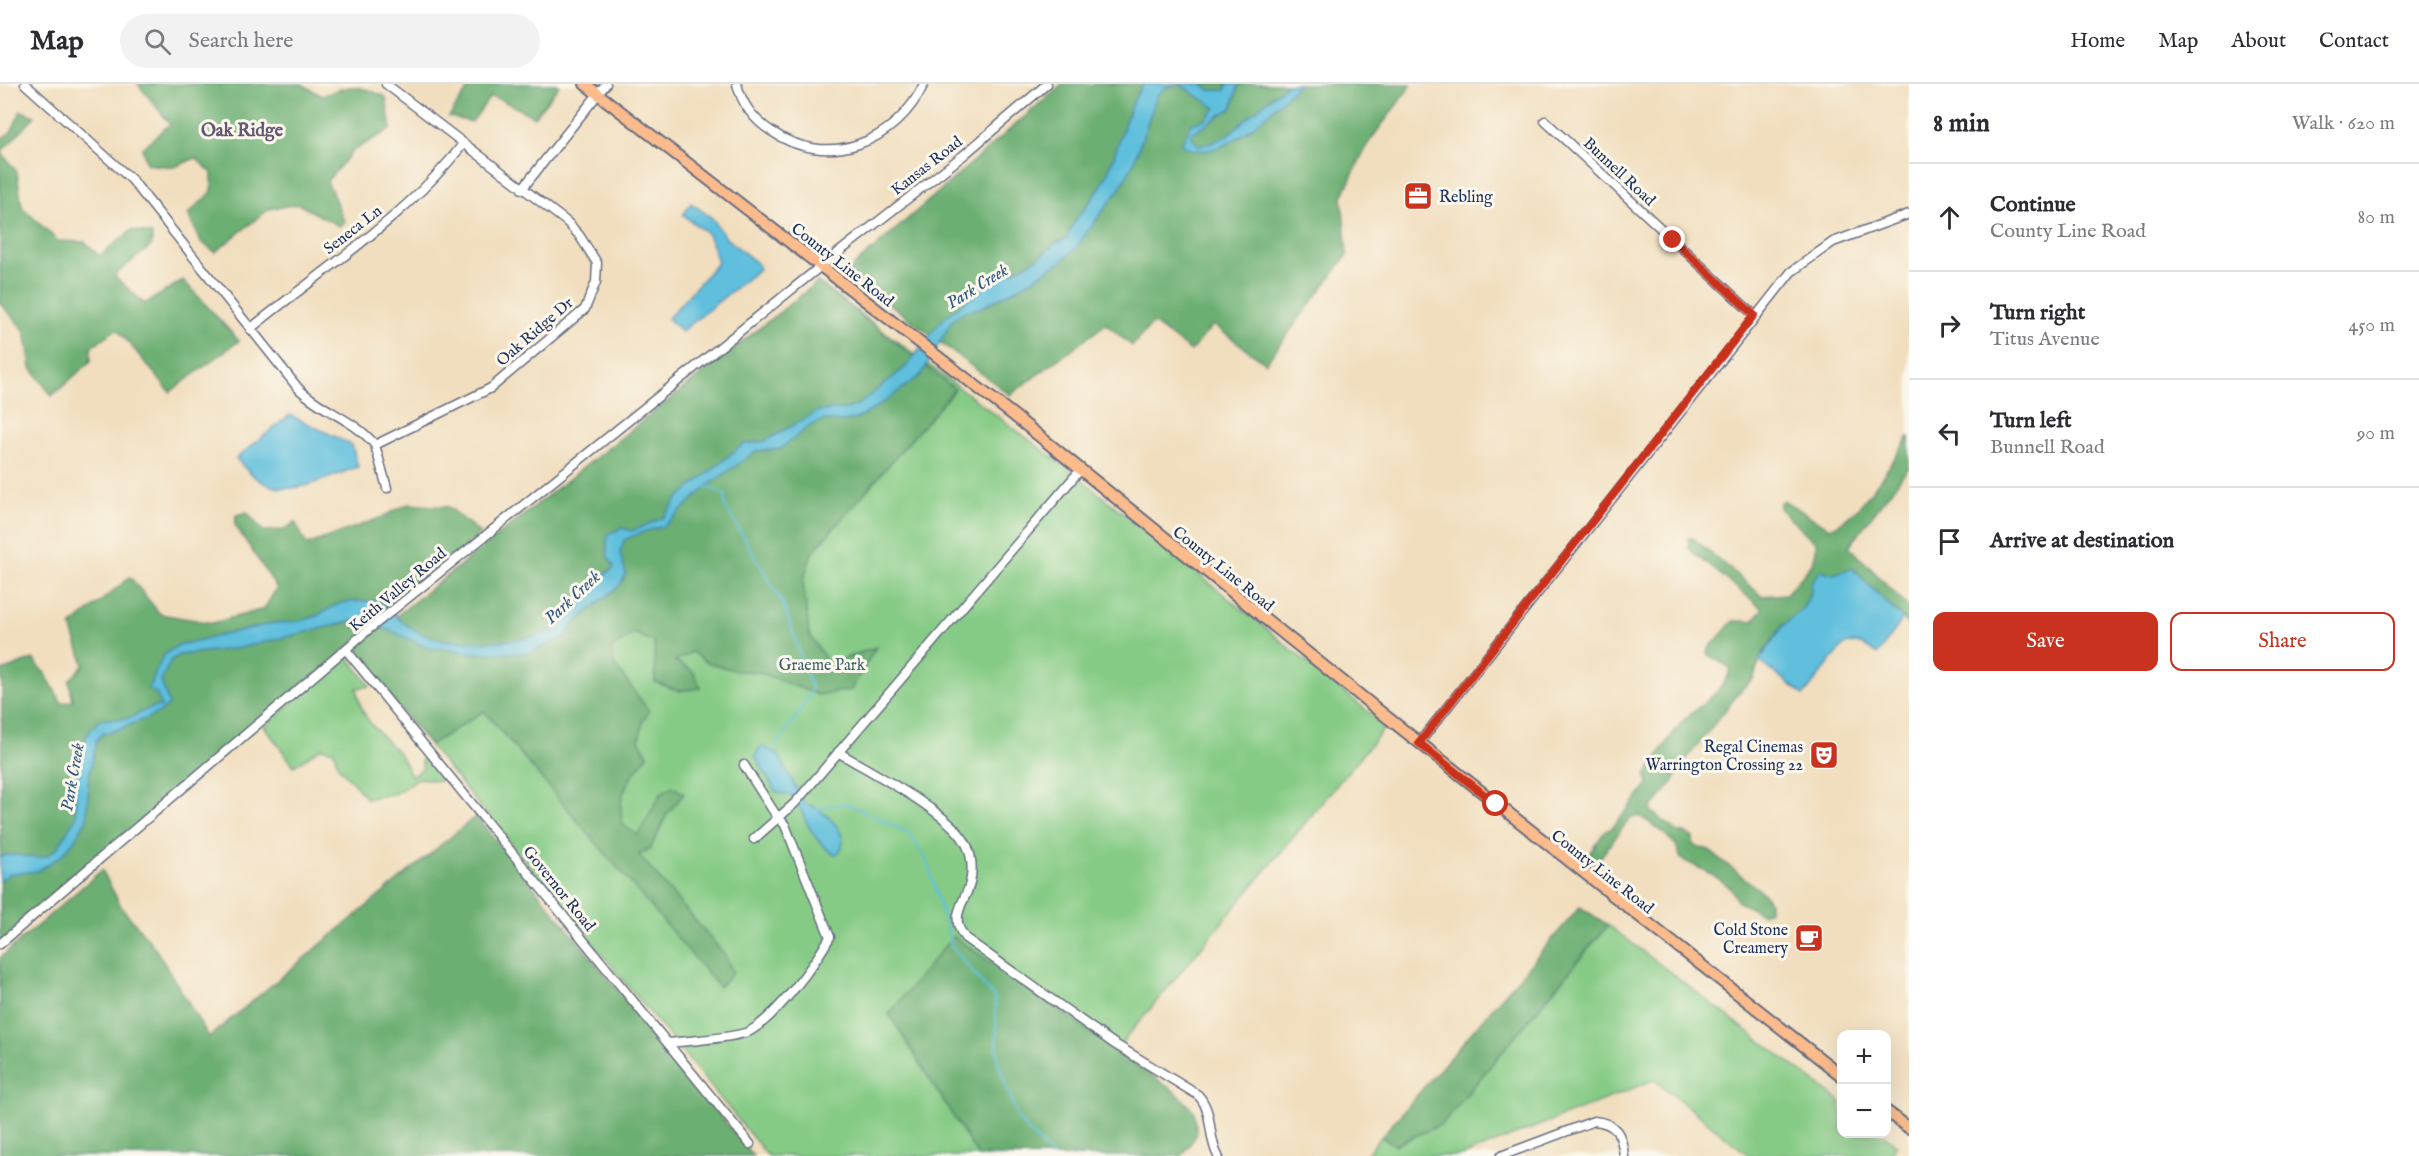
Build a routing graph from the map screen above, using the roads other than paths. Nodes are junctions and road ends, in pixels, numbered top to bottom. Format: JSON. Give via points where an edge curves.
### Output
{"nodes":[{"id":1,"x":25,"y":84,"type":"edge"},
{"id":2,"x":386,"y":84,"type":"edge"},
{"id":3,"x":585,"y":84,"type":"edge"},
{"id":4,"x":606,"y":84,"type":"edge"},
{"id":5,"x":737,"y":84,"type":"edge"},
{"id":6,"x":924,"y":84,"type":"edge"},
{"id":7,"x":1045,"y":85,"type":"edge"},
{"id":8,"x":598,"y":94,"type":"junction"},
{"id":9,"x":1545,"y":121,"type":"dead end"},
{"id":10,"x":463,"y":144,"type":"junction"},
{"id":11,"x":522,"y":189,"type":"junction"},
{"id":12,"x":1909,"y":214,"type":"edge"},
{"id":13,"x":821,"y":266,"type":"junction"},
{"id":14,"x":1754,"y":315,"type":"junction"},
{"id":15,"x":250,"y":329,"type":"junction"},
{"id":16,"x":375,"y":446,"type":"junction"},
{"id":17,"x":1081,"y":469,"type":"junction"},
{"id":18,"x":387,"y":488,"type":"dead end"},
{"id":19,"x":347,"y":651,"type":"junction"},
{"id":20,"x":1419,"y":743,"type":"junction"},
{"id":21,"x":838,"y":752,"type":"junction"},
{"id":22,"x":744,"y":765,"type":"dead end"},
{"id":23,"x":779,"y":817,"type":"junction"},
{"id":24,"x":754,"y":839,"type":"dead end"},
{"id":25,"x":0,"y":944,"type":"edge"},
{"id":26,"x":668,"y":1043,"type":"junction"},
{"id":27,"x":1837,"y":1072,"type":"edge"},
{"id":28,"x":1891,"y":1114,"type":"edge"},
{"id":29,"x":1909,"y":1128,"type":"edge"},
{"id":30,"x":750,"y":1144,"type":"dead end"},
{"id":31,"x":1218,"y":1156,"type":"edge"},
{"id":32,"x":1501,"y":1156,"type":"edge"},
{"id":33,"x":1624,"y":1156,"type":"edge"}],
"edges":[{"from":1,"to":15,"type":"street","via":[[132,180]]},
{"from":2,"to":10,"type":"street","name":"Oak Ridge Dr"},
{"from":3,"to":8,"type":"main road","name":"County Line Road"},
{"from":4,"to":8,"type":"street"},
{"from":5,"to":6,"type":"street","via":[[744,104],[766,128],[797,146],[834,151],[877,135],[903,114]]},
{"from":7,"to":13,"type":"street","name":"Kansas Road","via":[[965,154]]},
{"from":8,"to":11,"type":"street"},
{"from":8,"to":13,"type":"main road","name":"County Line Road"},
{"from":9,"to":14,"type":"street","name":"Bunnell Road"},
{"from":10,"to":11,"type":"street","name":"Oak Ridge Dr"},
{"from":10,"to":15,"type":"street","name":"Seneca Ln","via":[[416,198]]},
{"from":11,"to":16,"type":"street","name":"Oak Ridge Dr","via":[[567,222],[597,263],[592,296],[585,309],[491,388]]},
{"from":12,"to":14,"type":"street","via":[[1820,249],[1791,272]]},
{"from":13,"to":17,"type":"main road","name":"County Line Road"},
{"from":13,"to":19,"type":"street","name":"Keith Valley Road","via":[[368,630]]},
{"from":14,"to":20,"type":"street"},
{"from":15,"to":16,"type":"street","via":[[313,403],[347,420]]},
{"from":16,"to":18,"type":"street"},
{"from":17,"to":20,"type":"main road","name":"County Line Road"},
{"from":17,"to":21,"type":"street"},
{"from":19,"to":25,"type":"street","name":"Keith Valley Road"},
{"from":19,"to":26,"type":"street","name":"Governor Road"},
{"from":20,"to":27,"type":"main road","name":"County Line Road"},
{"from":21,"to":23,"type":"street"},
{"from":21,"to":31,"type":"street","via":[[934,812],[965,842],[970,857],[970,883],[957,912],[960,932],[965,938],[1113,1043],[1198,1095],[1206,1104],[1213,1148]]},
{"from":22,"to":23,"type":"street"},
{"from":23,"to":24,"type":"street"},
{"from":23,"to":26,"type":"street","via":[[786,825],[830,937],[813,965],[749,1031]]},
{"from":26,"to":30,"type":"street","name":"Governor Road"},
{"from":28,"to":29,"type":"main road"},
{"from":32,"to":33,"type":"street","via":[[1589,1121],[1604,1122],[1616,1129],[1622,1138]]}]}
